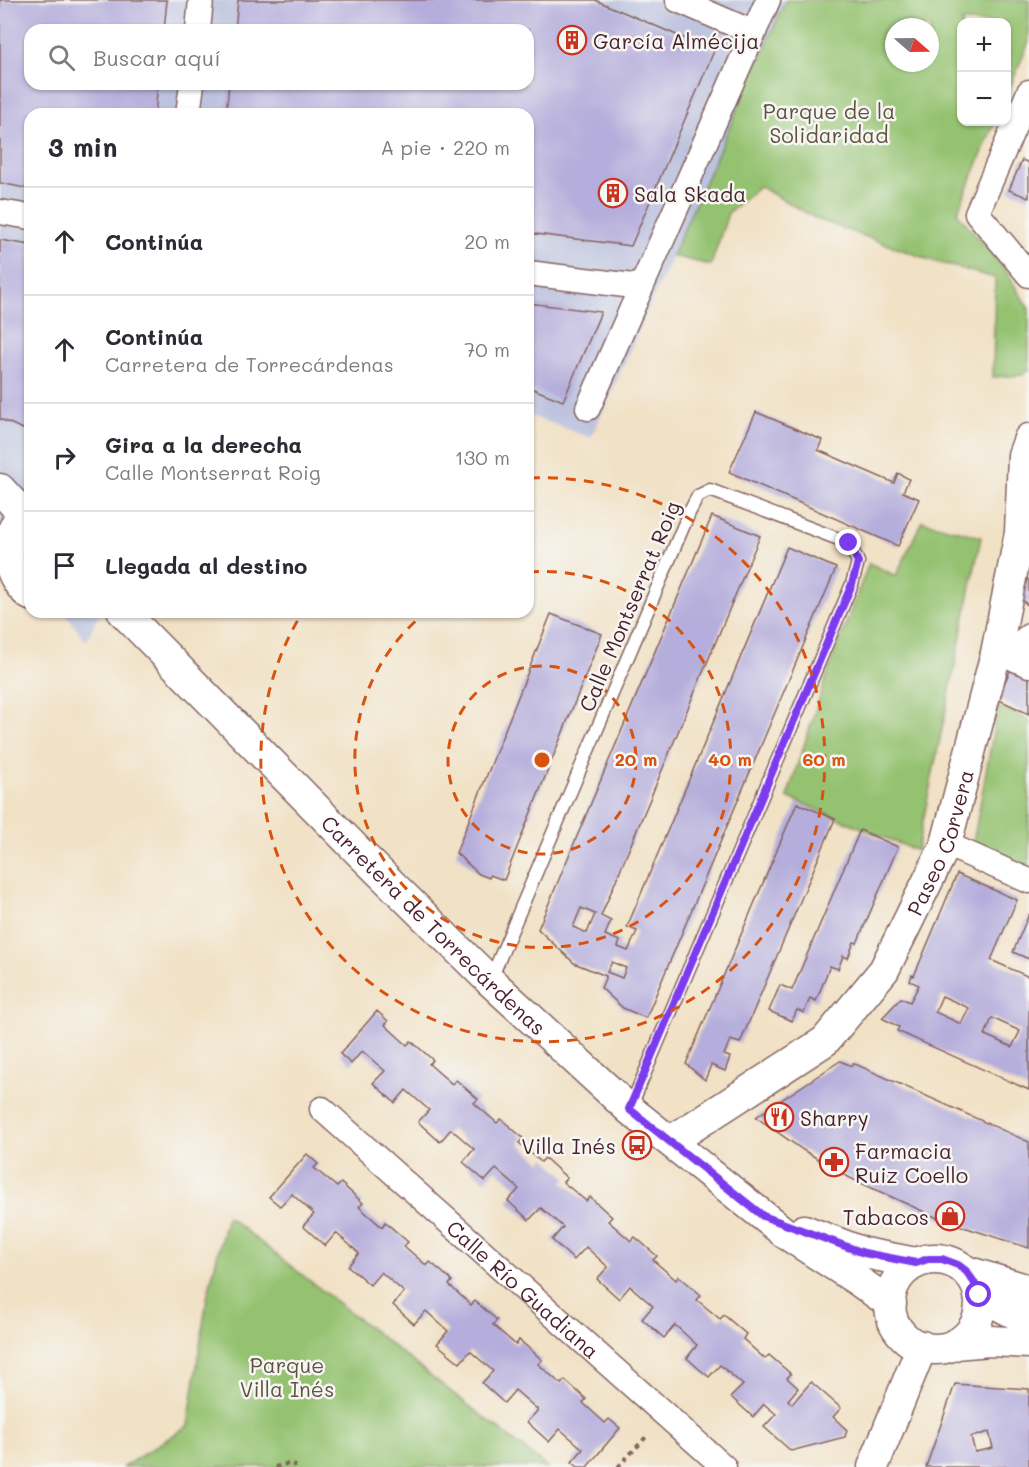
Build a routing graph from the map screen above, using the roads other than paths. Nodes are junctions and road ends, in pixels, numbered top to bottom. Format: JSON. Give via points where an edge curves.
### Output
{"nodes":[{"id":1,"x":201,"y":0,"type":"edge"},
{"id":2,"x":678,"y":0,"type":"edge"},
{"id":3,"x":768,"y":0,"type":"edge"},
{"id":4,"x":199,"y":24,"type":"edge"},
{"id":5,"x":754,"y":33,"type":"junction"},
{"id":6,"x":191,"y":90,"type":"edge"},
{"id":7,"x":1029,"y":92,"type":"edge"},
{"id":8,"x":189,"y":108,"type":"edge"},
{"id":9,"x":0,"y":212,"type":"edge"},
{"id":10,"x":24,"y":216,"type":"edge"},
{"id":11,"x":534,"y":274,"type":"edge"},
{"id":12,"x":1029,"y":275,"type":"edge"},
{"id":13,"x":641,"y":287,"type":"junction"},
{"id":14,"x":588,"y":408,"type":"dead end"},
{"id":15,"x":1029,"y":439,"type":"edge"},
{"id":16,"x":0,"y":489,"type":"edge"},
{"id":17,"x":24,"y":509,"type":"edge"},
{"id":18,"x":24,"y":515,"type":"edge"},
{"id":19,"x":1024,"y":529,"type":"edge"},
{"id":20,"x":24,"y":589,"type":"edge"},
{"id":21,"x":129,"y":618,"type":"edge"},
{"id":22,"x":1029,"y":636,"type":"edge"},
{"id":23,"x":1001,"y":654,"type":"junction"},
{"id":24,"x":1029,"y":665,"type":"edge"},
{"id":25,"x":946,"y":844,"type":"junction"},
{"id":26,"x":1029,"y":881,"type":"edge"},
{"id":27,"x":490,"y":981,"type":"junction"},
{"id":28,"x":322,"y":1109,"type":"dead end"},
{"id":29,"x":629,"y":1109,"type":"junction"},
{"id":30,"x":671,"y":1141,"type":"junction"},
{"id":31,"x":763,"y":1216,"type":"junction"},
{"id":32,"x":916,"y":1263,"type":"junction"},
{"id":33,"x":973,"y":1283,"type":"junction"},
{"id":34,"x":1029,"y":1290,"type":"edge"},
{"id":35,"x":891,"y":1304,"type":"junction"},
{"id":36,"x":1029,"y":1321,"type":"edge"},
{"id":37,"x":1029,"y":1343,"type":"edge"},
{"id":38,"x":955,"y":1344,"type":"junction"},
{"id":39,"x":922,"y":1346,"type":"junction"},
{"id":40,"x":724,"y":1467,"type":"edge"},
{"id":41,"x":873,"y":1467,"type":"edge"}],
"edges":[{"from":1,"to":4,"type":"street"},
{"from":2,"to":5,"type":"street"},
{"from":3,"to":5,"type":"street"},
{"from":5,"to":13,"type":"street"},
{"from":6,"to":8,"type":"street"},
{"from":7,"to":12,"type":"street","via":[[977,213]]},
{"from":9,"to":10,"type":"street"},
{"from":11,"to":13,"type":"street"},
{"from":13,"to":14,"type":"street"},
{"from":15,"to":19,"type":"street","name":"Paseo Corvera","via":[[1023,455]]},
{"from":16,"to":17,"type":"street"},
{"from":18,"to":20,"type":"street","via":[[13,528],[8,546],[9,563]]},
{"from":19,"to":23,"type":"street","name":"Paseo Corvera"},
{"from":21,"to":27,"type":"street","name":"Carretera de Torrecárdenas"},
{"from":22,"to":23,"type":"street"},
{"from":23,"to":24,"type":"street"},
{"from":23,"to":25,"type":"street","name":"Paseo Corvera"},
{"from":25,"to":26,"type":"street"},
{"from":25,"to":30,"type":"street","name":"Paseo Corvera","via":[[884,970],[825,1041]]},
{"from":27,"to":29,"type":"street","name":"Carretera de Torrecárdenas"},
{"from":27,"to":29,"type":"lane","name":"Calle Montserrat Roig","via":[[698,496],[710,490],[849,543],[858,562],[852,584]]},
{"from":28,"to":40,"type":"street","name":"Calle Río Guadiana"},
{"from":29,"to":30,"type":"street","name":"Carretera de Torrecárdenas"},
{"from":30,"to":31,"type":"street","name":"Carretera de Torrecárdenas"},
{"from":31,"to":32,"type":"street","name":"Carretera de Torrecárdenas","via":[[864,1253]]},
{"from":31,"to":35,"type":"street","name":"Carretera de Torrecárdenas"},
{"from":32,"to":33,"type":"street","via":[[942,1259],[958,1265]]},
{"from":32,"to":35,"type":"street","via":[[897,1280]]},
{"from":33,"to":34,"type":"street"},
{"from":33,"to":36,"type":"street"},
{"from":33,"to":38,"type":"street","via":[[980,1306],[977,1320]]},
{"from":35,"to":39,"type":"street","via":[[895,1326],[904,1337]]},
{"from":37,"to":38,"type":"street"},
{"from":38,"to":39,"type":"street","via":[[941,1348]]},
{"from":39,"to":41,"type":"street"}]}
